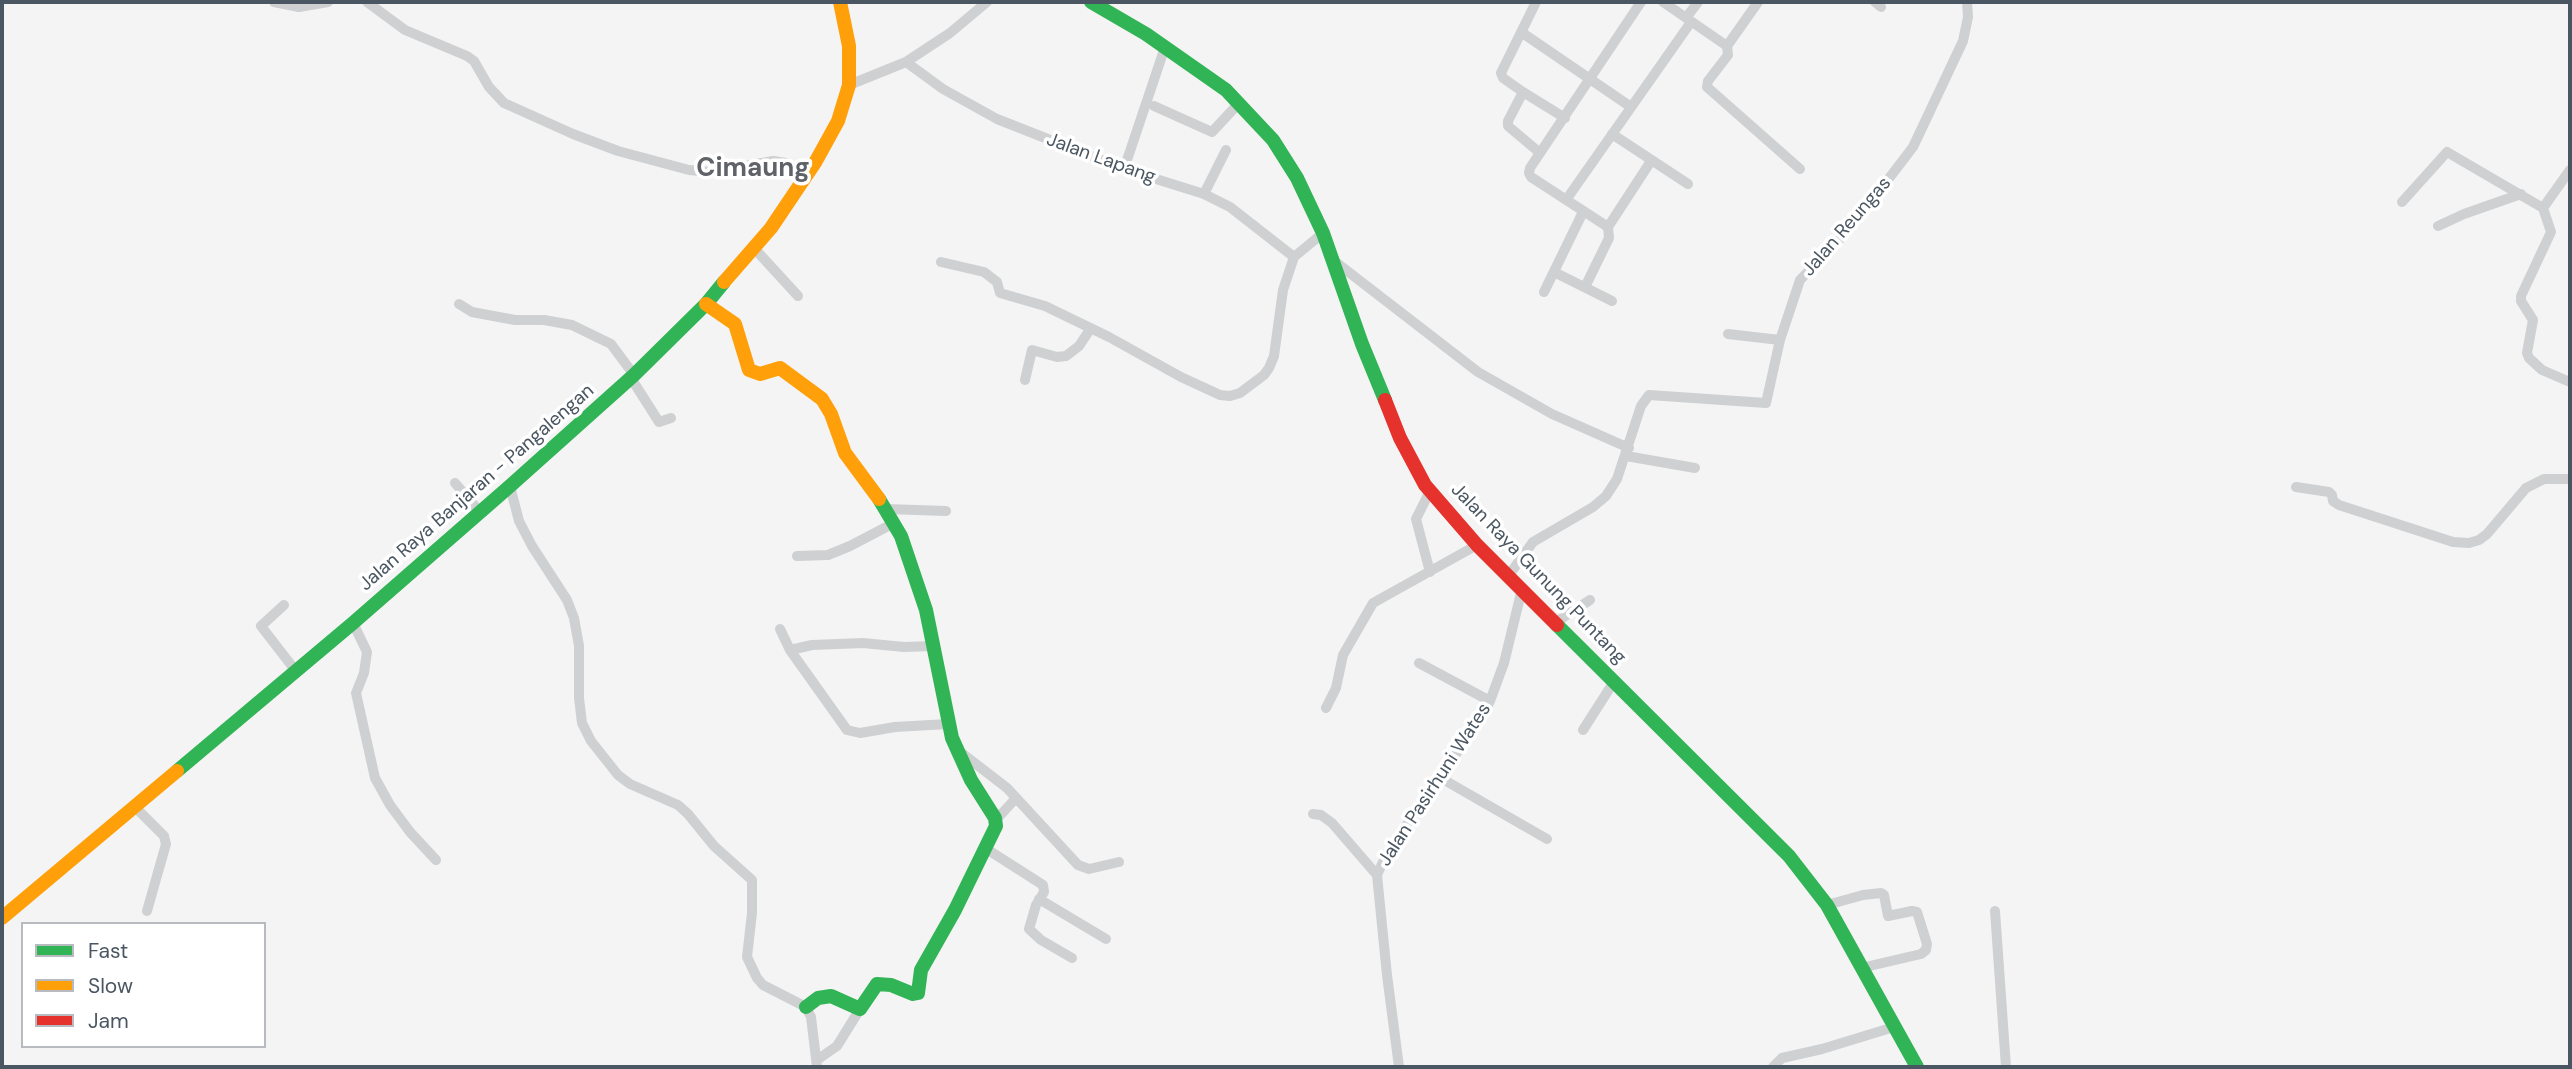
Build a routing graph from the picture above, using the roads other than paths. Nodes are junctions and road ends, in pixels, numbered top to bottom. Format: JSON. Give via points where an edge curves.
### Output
{"nodes":[{"id":1,"x":274,"y":2,"type":"edge"},
{"id":2,"x":328,"y":2,"type":"edge"},
{"id":3,"x":367,"y":2,"type":"edge"},
{"id":4,"x":840,"y":2,"type":"edge"},
{"id":5,"x":987,"y":2,"type":"edge"},
{"id":6,"x":1091,"y":2,"type":"edge"},
{"id":7,"x":1536,"y":2,"type":"edge"},
{"id":8,"x":1641,"y":2,"type":"edge"},
{"id":9,"x":1663,"y":2,"type":"edge"},
{"id":10,"x":1698,"y":2,"type":"edge"},
{"id":11,"x":1758,"y":2,"type":"edge"},
{"id":12,"x":1967,"y":2,"type":"edge"},
{"id":13,"x":1689,"y":20,"type":"junction"},
{"id":14,"x":1521,"y":32,"type":"junction"},
{"id":15,"x":1165,"y":47,"type":"junction"},
{"id":16,"x":1727,"y":47,"type":"junction"},
{"id":17,"x":906,"y":62,"type":"junction"},
{"id":18,"x":1590,"y":80,"type":"junction"},
{"id":19,"x":849,"y":85,"type":"junction"},
{"id":20,"x":1523,"y":92,"type":"junction"},
{"id":21,"x":1239,"y":103,"type":"junction"},
{"id":22,"x":1154,"y":106,"type":"dead end"},
{"id":23,"x":1631,"y":107,"type":"junction"},
{"id":24,"x":1565,"y":118,"type":"junction"},
{"id":25,"x":1612,"y":134,"type":"junction"},
{"id":26,"x":1226,"y":150,"type":"dead end"},
{"id":27,"x":1540,"y":153,"type":"junction"},
{"id":28,"x":1651,"y":160,"type":"junction"},
{"id":29,"x":1124,"y":169,"type":"junction"},
{"id":30,"x":1800,"y":169,"type":"dead end"},
{"id":31,"x":2570,"y":170,"type":"edge"},
{"id":32,"x":806,"y":175,"type":"junction"},
{"id":33,"x":1688,"y":184,"type":"dead end"},
{"id":34,"x":1204,"y":194,"type":"junction"},
{"id":35,"x":2521,"y":194,"type":"junction"},
{"id":36,"x":1566,"y":201,"type":"junction"},
{"id":37,"x":2402,"y":202,"type":"dead end"},
{"id":38,"x":2543,"y":208,"type":"junction"},
{"id":39,"x":1583,"y":212,"type":"junction"},
{"id":40,"x":2438,"y":226,"type":"dead end"},
{"id":41,"x":1608,"y":227,"type":"junction"},
{"id":42,"x":1322,"y":233,"type":"junction"},
{"id":43,"x":757,"y":246,"type":"junction"},
{"id":44,"x":1294,"y":257,"type":"junction"},
{"id":45,"x":1333,"y":260,"type":"junction"},
{"id":46,"x":941,"y":262,"type":"dead end"},
{"id":47,"x":1554,"y":272,"type":"junction"},
{"id":48,"x":1585,"y":286,"type":"junction"},
{"id":49,"x":1544,"y":292,"type":"dead end"},
{"id":50,"x":798,"y":296,"type":"dead end"},
{"id":51,"x":1612,"y":301,"type":"dead end"},
{"id":52,"x":459,"y":304,"type":"dead end"},
{"id":53,"x":706,"y":304,"type":"junction"},
{"id":54,"x":1090,"y":328,"type":"junction"},
{"id":55,"x":1728,"y":334,"type":"dead end"},
{"id":56,"x":1780,"y":340,"type":"junction"},
{"id":57,"x":633,"y":377,"type":"junction"},
{"id":58,"x":1025,"y":380,"type":"dead end"},
{"id":59,"x":2570,"y":382,"type":"edge"},
{"id":60,"x":671,"y":418,"type":"dead end"},
{"id":61,"x":1627,"y":452,"type":"junction"},
{"id":62,"x":1695,"y":468,"type":"dead end"},
{"id":63,"x":2570,"y":479,"type":"edge"},
{"id":64,"x":454,"y":483,"type":"dead end"},
{"id":65,"x":510,"y":486,"type":"junction"},
{"id":66,"x":2295,"y":486,"type":"dead end"},
{"id":67,"x":1430,"y":491,"type":"junction"},
{"id":68,"x":886,"y":509,"type":"junction"},
{"id":69,"x":946,"y":511,"type":"dead end"},
{"id":70,"x":480,"y":512,"type":"junction"},
{"id":71,"x":894,"y":523,"type":"junction"},
{"id":72,"x":1478,"y":545,"type":"junction"},
{"id":73,"x":797,"y":556,"type":"dead end"},
{"id":74,"x":1430,"y":572,"type":"junction"},
{"id":75,"x":1509,"y":575,"type":"junction"},
{"id":76,"x":1522,"y":589,"type":"junction"},
{"id":77,"x":1590,"y":600,"type":"dead end"},
{"id":78,"x":284,"y":605,"type":"dead end"},
{"id":79,"x":352,"y":622,"type":"junction"},
{"id":80,"x":1556,"y":622,"type":"junction"},
{"id":81,"x":780,"y":629,"type":"dead end"},
{"id":82,"x":933,"y":646,"type":"junction"},
{"id":83,"x":790,"y":650,"type":"junction"},
{"id":84,"x":1419,"y":663,"type":"dead end"},
{"id":85,"x":295,"y":670,"type":"junction"},
{"id":86,"x":1615,"y":680,"type":"junction"},
{"id":87,"x":1490,"y":701,"type":"junction"},
{"id":88,"x":1326,"y":708,"type":"dead end"},
{"id":89,"x":948,"y":724,"type":"junction"},
{"id":90,"x":1583,"y":730,"type":"dead end"},
{"id":91,"x":957,"y":750,"type":"junction"},
{"id":92,"x":1439,"y":777,"type":"junction"},
{"id":93,"x":1016,"y":797,"type":"junction"},
{"id":94,"x":135,"y":807,"type":"junction"},
{"id":95,"x":1313,"y":814,"type":"dead end"},
{"id":96,"x":995,"y":821,"type":"junction"},
{"id":97,"x":1547,"y":839,"type":"dead end"},
{"id":98,"x":985,"y":848,"type":"junction"},
{"id":99,"x":436,"y":860,"type":"dead end"},
{"id":100,"x":1119,"y":862,"type":"dead end"},
{"id":101,"x":1377,"y":875,"type":"junction"},
{"id":102,"x":1039,"y":899,"type":"junction"},
{"id":103,"x":1827,"y":905,"type":"junction"},
{"id":104,"x":147,"y":911,"type":"dead end"},
{"id":105,"x":1995,"y":911,"type":"dead end"},
{"id":106,"x":2,"y":918,"type":"edge"},
{"id":107,"x":1106,"y":939,"type":"dead end"},
{"id":108,"x":1072,"y":958,"type":"dead end"},
{"id":109,"x":1861,"y":968,"type":"junction"},
{"id":110,"x":806,"y":1007,"type":"junction"},
{"id":111,"x":860,"y":1009,"type":"junction"},
{"id":112,"x":1894,"y":1027,"type":"junction"},
{"id":113,"x":817,"y":1064,"type":"edge"},
{"id":114,"x":1399,"y":1067,"type":"edge"},
{"id":115,"x":1773,"y":1067,"type":"edge"},
{"id":116,"x":1917,"y":1067,"type":"edge"},
{"id":117,"x":2006,"y":1067,"type":"edge"}],
"edges":[{"from":1,"to":2,"type":"street","via":[[299,7]]},
{"from":3,"to":32,"type":"street","via":[[405,30],[467,56],[505,103],[561,129],[676,168],[711,172],[773,161]]},
{"from":4,"to":19,"type":"street","name":"Jalan Raya Banjaran - Pangalengan","via":[[849,46]]},
{"from":5,"to":17,"type":"street"},
{"from":6,"to":15,"type":"street","name":"Jalan Raya Gunung Puntang"},
{"from":7,"to":14,"type":"street"},
{"from":8,"to":18,"type":"street"},
{"from":9,"to":13,"type":"street"},
{"from":10,"to":13,"type":"street"},
{"from":11,"to":16,"type":"street"},
{"from":12,"to":56,"type":"street","name":"Jalan Reungas","via":[[1963,41],[1913,147],[1856,213],[1840,239],[1800,280]]},
{"from":13,"to":16,"type":"street"},
{"from":13,"to":23,"type":"street"},
{"from":14,"to":18,"type":"street"},
{"from":14,"to":20,"type":"street","via":[[1501,73]]},
{"from":15,"to":21,"type":"street","name":"Jalan Raya Gunung Puntang"},
{"from":15,"to":29,"type":"street"},
{"from":16,"to":30,"type":"street","via":[[1728,55],[1708,81],[1708,90]]},
{"from":17,"to":19,"type":"street"},
{"from":17,"to":29,"type":"street","name":"Jalan Lapang","via":[[997,119]]},
{"from":18,"to":23,"type":"street"},
{"from":18,"to":24,"type":"street"},
{"from":19,"to":32,"type":"street","name":"Jalan Raya Banjaran - Pangalengan","via":[[838,121]]},
{"from":20,"to":24,"type":"street"},
{"from":20,"to":27,"type":"street","via":[[1507,123]]},
{"from":21,"to":22,"type":"street","via":[[1212,132]]},
{"from":21,"to":42,"type":"street","name":"Jalan Raya Gunung Puntang","via":[[1273,140],[1297,178]]},
{"from":23,"to":25,"type":"street"},
{"from":24,"to":27,"type":"street"},
{"from":25,"to":28,"type":"street"},
{"from":25,"to":36,"type":"street"},
{"from":26,"to":34,"type":"street"},
{"from":27,"to":36,"type":"street","via":[[1530,168],[1531,177]]},
{"from":28,"to":33,"type":"street"},
{"from":28,"to":41,"type":"street"},
{"from":29,"to":34,"type":"street","name":"Jalan Lapang"},
{"from":31,"to":38,"type":"street"},
{"from":32,"to":43,"type":"street","name":"Jalan Raya Banjaran - Pangalengan"},
{"from":34,"to":44,"type":"street","name":"Jalan Lapang","via":[[1230,207]]},
{"from":35,"to":37,"type":"street","via":[[2447,152]]},
{"from":35,"to":38,"type":"street"},
{"from":35,"to":40,"type":"street"},
{"from":36,"to":39,"type":"street"},
{"from":38,"to":59,"type":"street","via":[[2551,232],[2521,296],[2533,320],[2527,353],[2542,370]]},
{"from":39,"to":41,"type":"street"},
{"from":39,"to":47,"type":"street"},
{"from":41,"to":48,"type":"street","via":[[1609,238]]},
{"from":42,"to":44,"type":"street"},
{"from":42,"to":45,"type":"street","name":"Jalan Raya Gunung Puntang"},
{"from":43,"to":50,"type":"street"},
{"from":43,"to":53,"type":"street","name":"Jalan Raya Banjaran - Pangalengan"},
{"from":44,"to":54,"type":"street","via":[[1283,290],[1274,356],[1264,375],[1240,393],[1230,396],[1208,390]]},
{"from":45,"to":61,"type":"street","via":[[1478,372]]},
{"from":45,"to":67,"type":"street","name":"Jalan Raya Gunung Puntang","via":[[1400,438]]},
{"from":46,"to":54,"type":"street","via":[[984,272],[997,282],[1000,293],[1045,306]]},
{"from":47,"to":48,"type":"street"},
{"from":47,"to":49,"type":"street"},
{"from":48,"to":51,"type":"street"},
{"from":52,"to":57,"type":"street","via":[[472,312],[515,320],[572,325],[611,344]]},
{"from":53,"to":57,"type":"street","name":"Jalan Raya Banjaran - Pangalengan"},
{"from":53,"to":68,"type":"street","via":[[735,324],[749,370],[760,374],[780,368],[822,399],[845,453]]},
{"from":54,"to":58,"type":"street","via":[[1066,356],[1032,350]]},
{"from":55,"to":56,"type":"street"},
{"from":56,"to":61,"type":"street","name":"Jalan Reungas","via":[[1766,403],[1649,395],[1641,406]]},
{"from":57,"to":60,"type":"street","via":[[659,422]]},
{"from":57,"to":65,"type":"street","name":"Jalan Raya Banjaran - Pangalengan"},
{"from":61,"to":62,"type":"street"},
{"from":61,"to":75,"type":"street","name":"Jalan Reungas","via":[[1606,496],[1533,542]]},
{"from":63,"to":66,"type":"street","via":[[2544,479],[2526,488],[2487,534],[2469,543],[2453,542],[2339,505],[2329,492]]},
{"from":64,"to":70,"type":"street"},
{"from":65,"to":70,"type":"street","name":"Jalan Raya Banjaran - Pangalengan"},
{"from":65,"to":110,"type":"street","via":[[519,522],[574,618],[582,723],[591,741],[618,775],[678,805],[714,846],[749,875],[754,885],[747,957],[763,985]]},
{"from":67,"to":72,"type":"street","name":"Jalan Raya Gunung Puntang"},
{"from":67,"to":74,"type":"street","via":[[1416,519]]},
{"from":68,"to":69,"type":"street"},
{"from":68,"to":71,"type":"street"},
{"from":70,"to":79,"type":"street","name":"Jalan Raya Banjaran - Pangalengan"},
{"from":71,"to":73,"type":"street","via":[[828,555]]},
{"from":71,"to":82,"type":"street","via":[[914,572]]},
{"from":72,"to":74,"type":"street"},
{"from":72,"to":75,"type":"street","name":"Jalan Raya Gunung Puntang"},
{"from":74,"to":88,"type":"street","via":[[1385,595],[1367,610],[1343,654],[1336,688]]},
{"from":75,"to":76,"type":"street","name":"Jalan Raya Gunung Puntang"},
{"from":76,"to":80,"type":"street","name":"Jalan Raya Gunung Puntang"},
{"from":76,"to":87,"type":"street","name":"Jalan Pasirhuni Wates"},
{"from":77,"to":80,"type":"street"},
{"from":78,"to":85,"type":"street","via":[[261,626]]},
{"from":79,"to":85,"type":"street","name":"Jalan Raya Banjaran - Pangalengan"},
{"from":79,"to":99,"type":"street","via":[[367,652],[356,693],[375,778],[410,832]]},
{"from":80,"to":86,"type":"street","name":"Jalan Raya Gunung Puntang"},
{"from":81,"to":83,"type":"street"},
{"from":82,"to":83,"type":"street","via":[[863,643]]},
{"from":82,"to":89,"type":"street"},
{"from":83,"to":89,"type":"street","via":[[847,730],[860,733]]},
{"from":84,"to":87,"type":"street"},
{"from":85,"to":94,"type":"street","name":"Jalan Raya Banjaran - Pangalengan"},
{"from":86,"to":90,"type":"street"},
{"from":86,"to":103,"type":"street","name":"Jalan Raya Gunung Puntang","via":[[1789,856]]},
{"from":87,"to":92,"type":"street","name":"Jalan Pasirhuni Wates"},
{"from":89,"to":91,"type":"street"},
{"from":91,"to":93,"type":"street"},
{"from":91,"to":96,"type":"street"},
{"from":92,"to":97,"type":"street"},
{"from":92,"to":101,"type":"street","name":"Jalan Pasirhuni Wates"},
{"from":93,"to":96,"type":"street"},
{"from":93,"to":100,"type":"street","via":[[1082,867]]},
{"from":94,"to":104,"type":"street","via":[[164,836],[166,844]]},
{"from":94,"to":106,"type":"street","name":"Jalan Raya Banjaran - Pangalengan"},
{"from":95,"to":101,"type":"street","via":[[1332,823]]},
{"from":96,"to":98,"type":"street"},
{"from":98,"to":102,"type":"street","via":[[1040,881],[1044,888]]},
{"from":98,"to":111,"type":"street","via":[[921,971],[919,992],[877,984]]},
{"from":101,"to":114,"type":"street","name":"Jalan Pasirhuni Wates"},
{"from":102,"to":107,"type":"street"},
{"from":102,"to":108,"type":"street","via":[[1030,932]]},
{"from":103,"to":109,"type":"street","name":"Jalan Raya Gunung Puntang"},
{"from":103,"to":109,"type":"street","via":[[1877,893],[1884,895],[1888,916],[1917,912],[1926,950]]},
{"from":105,"to":117,"type":"street"},
{"from":109,"to":112,"type":"street","name":"Jalan Raya Gunung Puntang"},
{"from":110,"to":111,"type":"street","via":[[831,996]]},
{"from":110,"to":113,"type":"street"},
{"from":111,"to":113,"type":"street","via":[[837,1046]]},
{"from":112,"to":115,"type":"street","via":[[1783,1058]]},
{"from":112,"to":116,"type":"street","name":"Jalan Raya Gunung Puntang"}]}
